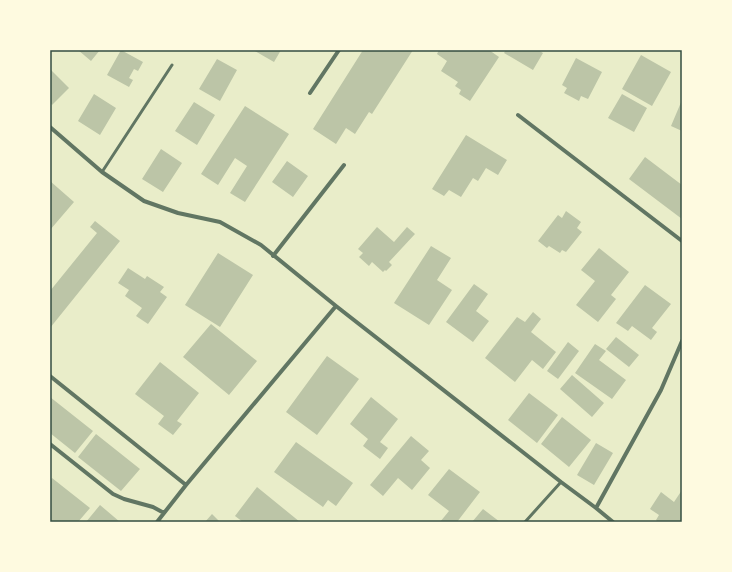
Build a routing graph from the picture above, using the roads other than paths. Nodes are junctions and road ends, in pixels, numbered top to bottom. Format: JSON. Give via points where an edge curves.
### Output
{"nodes":[{"id":1,"x":339,"y":50,"type":"edge"},
{"id":2,"x":172,"y":65,"type":"dead end"},
{"id":3,"x":310,"y":94,"type":"dead end"},
{"id":4,"x":518,"y":115,"type":"dead end"},
{"id":5,"x":50,"y":128,"type":"edge"},
{"id":6,"x":344,"y":165,"type":"dead end"},
{"id":7,"x":102,"y":172,"type":"junction"},
{"id":8,"x":682,"y":241,"type":"edge"},
{"id":9,"x":273,"y":256,"type":"junction"},
{"id":10,"x":336,"y":306,"type":"junction"},
{"id":11,"x":682,"y":342,"type":"edge"},
{"id":12,"x":50,"y":376,"type":"edge"},
{"id":13,"x":50,"y":444,"type":"edge"},
{"id":14,"x":561,"y":482,"type":"junction"},
{"id":15,"x":186,"y":485,"type":"junction"},
{"id":16,"x":596,"y":508,"type":"junction"},
{"id":17,"x":164,"y":513,"type":"junction"},
{"id":18,"x":157,"y":522,"type":"edge"},
{"id":19,"x":525,"y":522,"type":"edge"},
{"id":20,"x":613,"y":522,"type":"edge"}],
"edges":[{"from":1,"to":3,"type":"street"},
{"from":2,"to":7,"type":"lane"},
{"from":4,"to":8,"type":"street"},
{"from":5,"to":7,"type":"street"},
{"from":6,"to":9,"type":"street"},
{"from":7,"to":9,"type":"street","via":[[144,201],[178,213],[220,222],[260,245]]},
{"from":9,"to":10,"type":"street"},
{"from":10,"to":14,"type":"street"},
{"from":10,"to":15,"type":"street"},
{"from":11,"to":16,"type":"street","via":[[661,390]]},
{"from":12,"to":15,"type":"street"},
{"from":13,"to":17,"type":"street","via":[[113,494]]},
{"from":14,"to":16,"type":"street"},
{"from":14,"to":19,"type":"lane"},
{"from":15,"to":17,"type":"street"},
{"from":16,"to":20,"type":"street"},
{"from":17,"to":18,"type":"street"}]}
